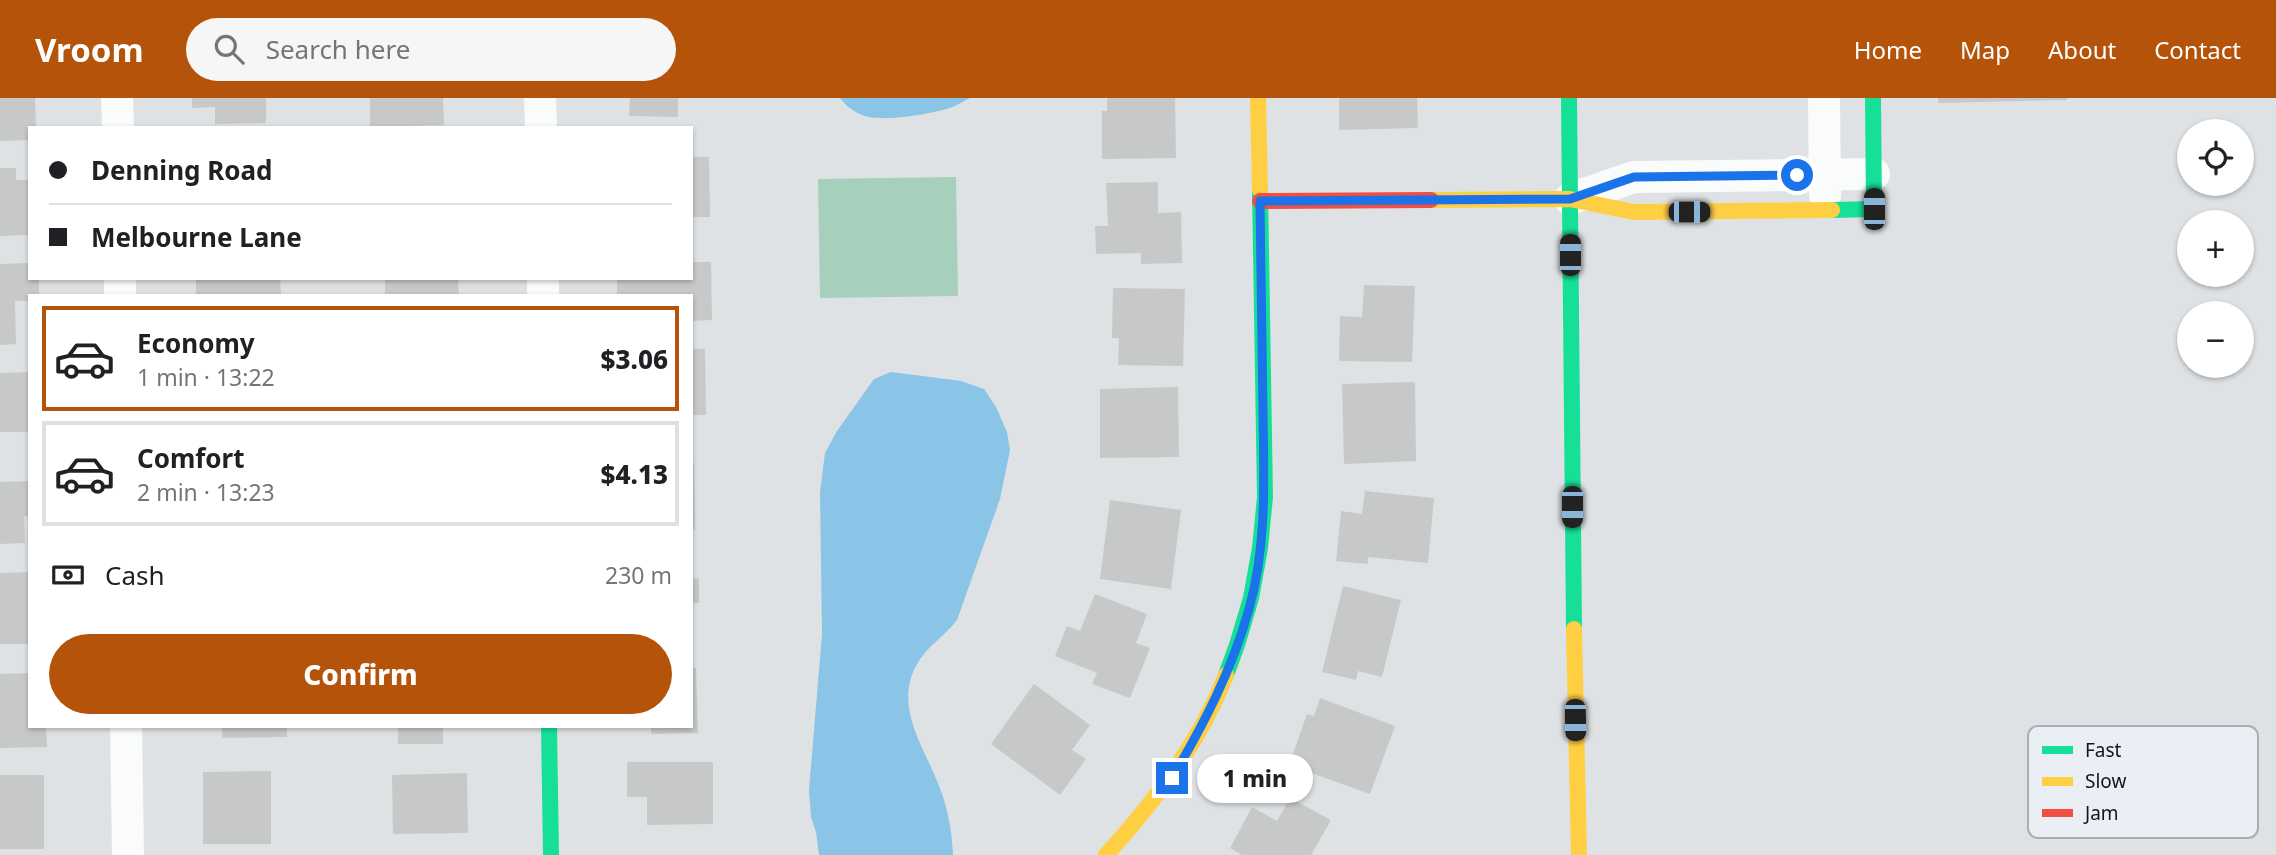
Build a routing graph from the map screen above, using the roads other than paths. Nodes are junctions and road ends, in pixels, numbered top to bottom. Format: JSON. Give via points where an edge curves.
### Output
{"nodes":[{"id":1,"x":117,"y":98,"type":"edge"},
{"id":2,"x":540,"y":98,"type":"edge"},
{"id":3,"x":1258,"y":98,"type":"edge"},
{"id":4,"x":1569,"y":98,"type":"edge"},
{"id":5,"x":1824,"y":98,"type":"edge"},
{"id":6,"x":1873,"y":98,"type":"edge"},
{"id":7,"x":118,"y":126,"type":"edge"},
{"id":8,"x":541,"y":126,"type":"edge"},
{"id":9,"x":1874,"y":174,"type":"junction"},
{"id":10,"x":1825,"y":175,"type":"junction"},
{"id":11,"x":1570,"y":199,"type":"junction"},
{"id":12,"x":1260,"y":201,"type":"junction"},
{"id":13,"x":1825,"y":210,"type":"junction"},
{"id":14,"x":126,"y":728,"type":"edge"},
{"id":15,"x":549,"y":728,"type":"edge"},
{"id":16,"x":128,"y":855,"type":"edge"},
{"id":17,"x":551,"y":855,"type":"edge"},
{"id":18,"x":1105,"y":855,"type":"edge"},
{"id":19,"x":1579,"y":855,"type":"edge"}],
"edges":[{"from":1,"to":7,"type":"street"},
{"from":2,"to":8,"type":"street"},
{"from":3,"to":12,"type":"street"},
{"from":4,"to":11,"type":"street"},
{"from":5,"to":10,"type":"street"},
{"from":6,"to":9,"type":"street"},
{"from":9,"to":10,"type":"street"},
{"from":9,"to":13,"type":"street","via":[[1874,209]]},
{"from":10,"to":11,"type":"street","via":[[1634,177]]},
{"from":10,"to":13,"type":"street"},
{"from":11,"to":12,"type":"street"},
{"from":11,"to":13,"type":"street","via":[[1634,212]]},
{"from":11,"to":19,"type":"street"},
{"from":12,"to":18,"type":"street","via":[[1265,497],[1250,608],[1231,666],[1192,744],[1154,803]]},
{"from":14,"to":16,"type":"street"},
{"from":15,"to":17,"type":"street"}]}
